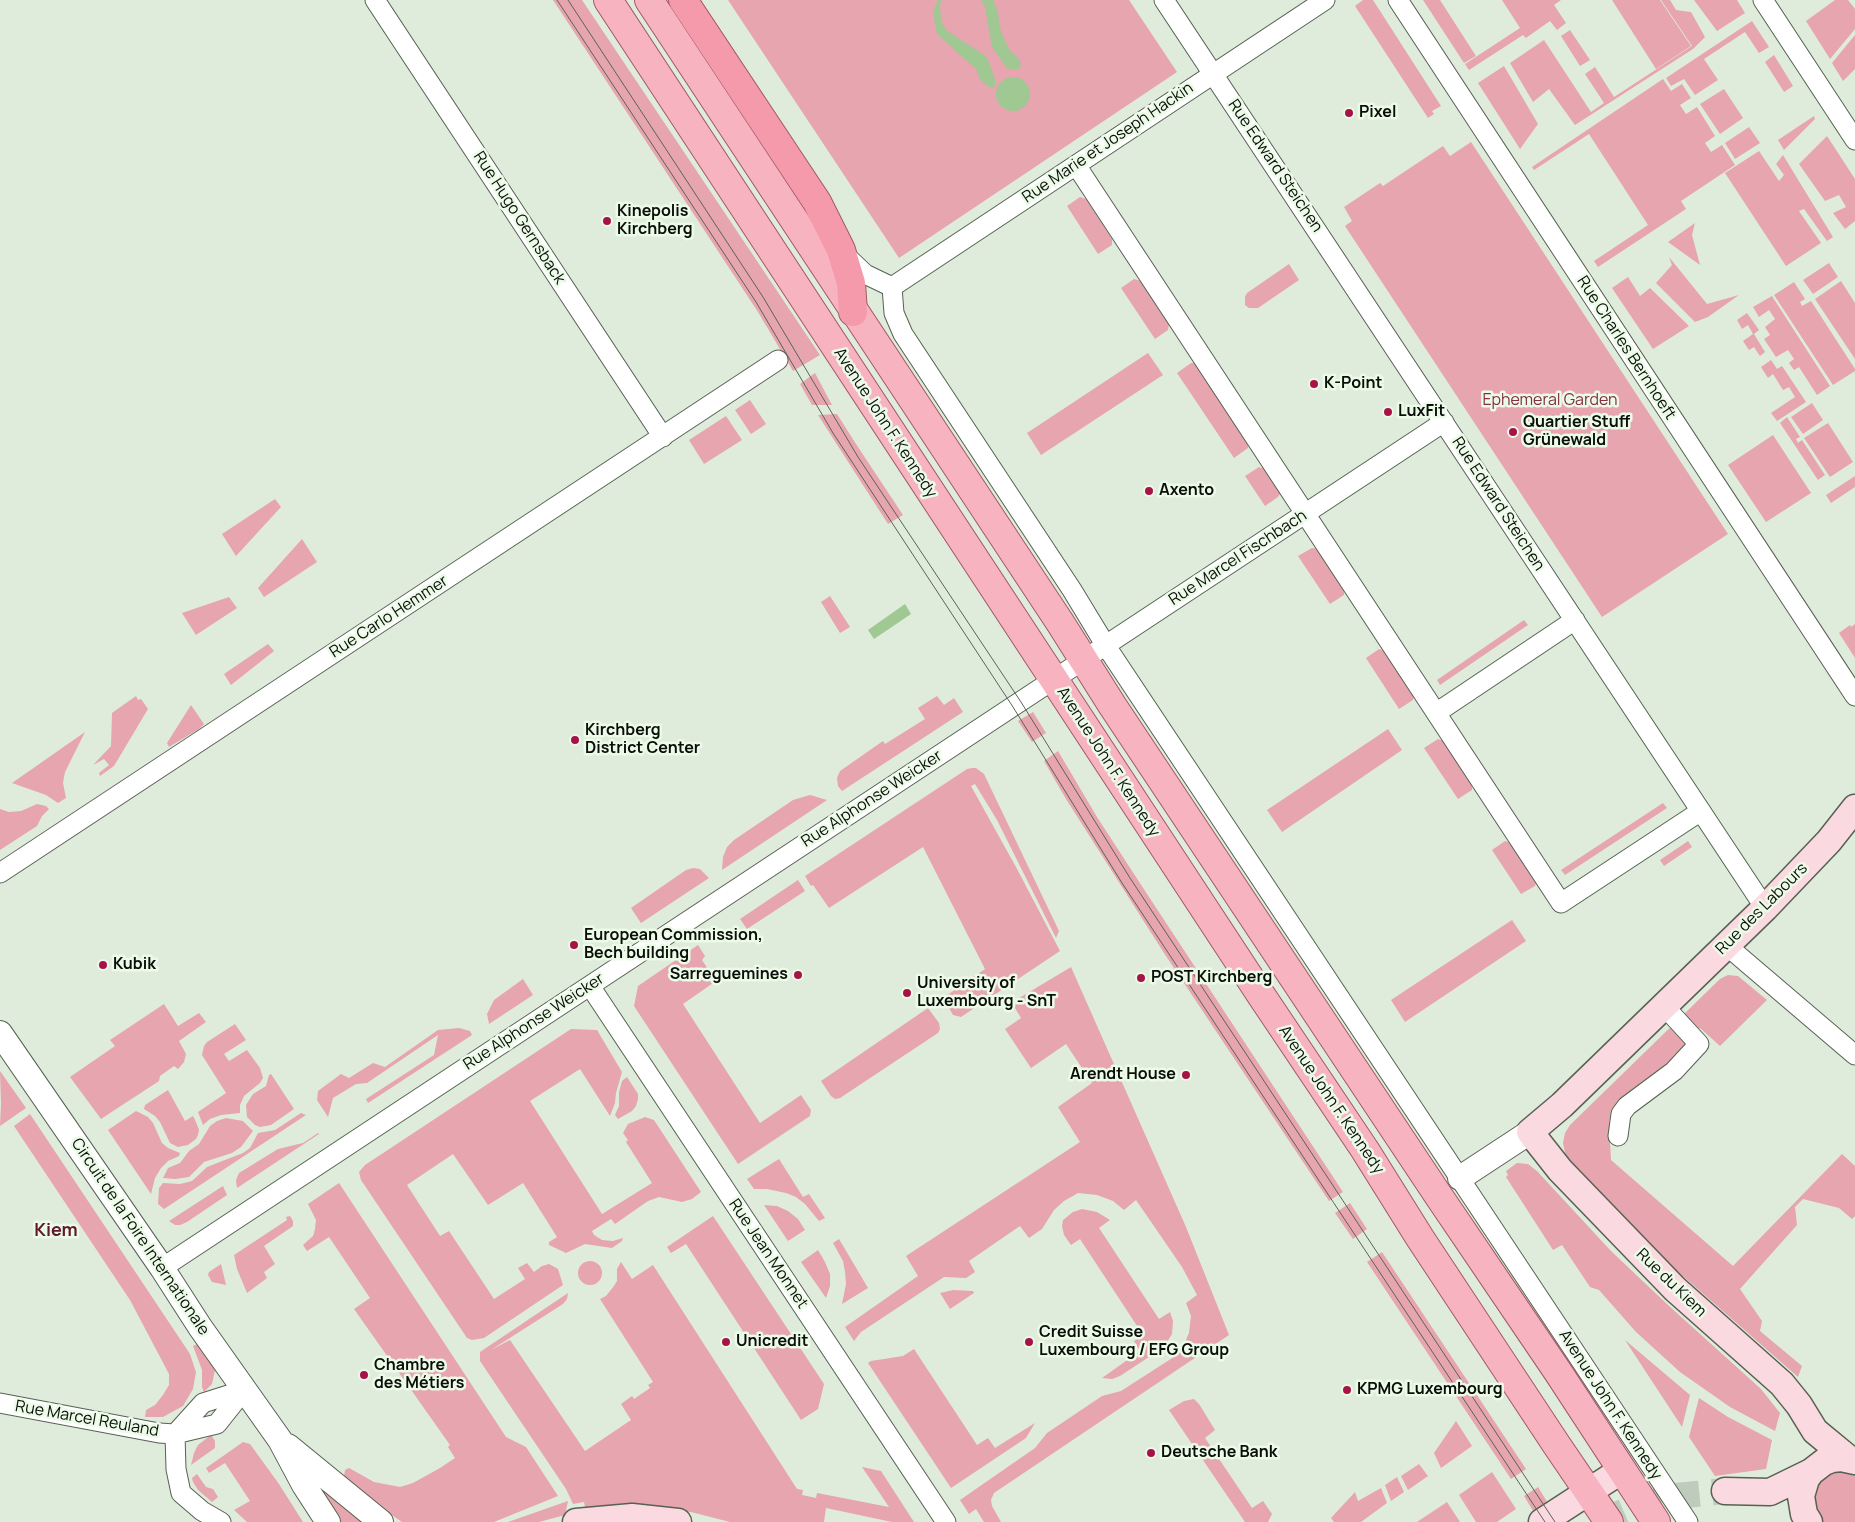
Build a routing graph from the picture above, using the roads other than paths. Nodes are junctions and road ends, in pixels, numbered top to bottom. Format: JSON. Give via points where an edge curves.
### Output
{"nodes":[{"id":1,"x":375,"y":0,"type":"edge"},
{"id":2,"x":608,"y":0,"type":"edge"},
{"id":3,"x":649,"y":0,"type":"edge"},
{"id":4,"x":683,"y":0,"type":"edge"},
{"id":5,"x":1164,"y":0,"type":"edge"},
{"id":6,"x":1324,"y":0,"type":"edge"},
{"id":7,"x":1398,"y":0,"type":"edge"},
{"id":8,"x":1763,"y":0,"type":"edge"},
{"id":9,"x":1213,"y":74,"type":"junction"},
{"id":10,"x":1855,"y":140,"type":"edge"},
{"id":11,"x":1076,"y":165,"type":"junction"},
{"id":12,"x":841,"y":250,"type":"junction"},
{"id":13,"x":892,"y":287,"type":"junction"},
{"id":14,"x":853,"y":312,"type":"junction"},
{"id":15,"x":778,"y":360,"type":"dead end"},
{"id":16,"x":1444,"y":422,"type":"junction"},
{"id":17,"x":663,"y":437,"type":"junction"},
{"id":18,"x":1305,"y":514,"type":"junction"},
{"id":19,"x":1575,"y":620,"type":"junction"},
{"id":20,"x":1106,"y":646,"type":"junction"},
{"id":21,"x":1083,"y":660,"type":"junction"},
{"id":22,"x":1043,"y":687,"type":"junction"},
{"id":23,"x":1855,"y":696,"type":"edge"},
{"id":24,"x":1436,"y":713,"type":"junction"},
{"id":25,"x":1173,"y":770,"type":"junction"},
{"id":26,"x":1855,"y":808,"type":"edge"},
{"id":27,"x":1701,"y":811,"type":"junction"},
{"id":28,"x":0,"y":873,"type":"edge"},
{"id":29,"x":1765,"y":908,"type":"junction"},
{"id":30,"x":1726,"y":945,"type":"junction"},
{"id":31,"x":590,"y":986,"type":"junction"},
{"id":32,"x":1664,"y":1006,"type":"junction"},
{"id":33,"x":0,"y":1033,"type":"edge"},
{"id":34,"x":1855,"y":1055,"type":"edge"},
{"id":35,"x":1530,"y":1132,"type":"junction"},
{"id":36,"x":1618,"y":1136,"type":"dead end"},
{"id":37,"x":1460,"y":1178,"type":"junction"},
{"id":38,"x":162,"y":1268,"type":"junction"},
{"id":39,"x":244,"y":1390,"type":"junction"},
{"id":40,"x":0,"y":1403,"type":"edge"},
{"id":41,"x":1814,"y":1431,"type":"junction"},
{"id":42,"x":175,"y":1434,"type":"junction"},
{"id":43,"x":280,"y":1440,"type":"junction"},
{"id":44,"x":1852,"y":1460,"type":"edge"},
{"id":45,"x":1814,"y":1469,"type":"junction"},
{"id":46,"x":1622,"y":1470,"type":"junction"},
{"id":47,"x":1589,"y":1492,"type":"junction"},
{"id":48,"x":1725,"y":1492,"type":"tunnel mouth"},
{"id":49,"x":1770,"y":1492,"type":"junction"},
{"id":50,"x":1806,"y":1518,"type":"edge"},
{"id":51,"x":1651,"y":1520,"type":"edge"},
{"id":52,"x":221,"y":1522,"type":"edge"},
{"id":53,"x":328,"y":1522,"type":"edge"},
{"id":54,"x":381,"y":1522,"type":"edge"},
{"id":55,"x":576,"y":1522,"type":"edge"},
{"id":56,"x":678,"y":1522,"type":"edge"},
{"id":57,"x":946,"y":1522,"type":"edge"},
{"id":58,"x":1542,"y":1522,"type":"edge"},
{"id":59,"x":1609,"y":1522,"type":"edge"},
{"id":60,"x":1688,"y":1522,"type":"edge"}],
"edges":[{"from":1,"to":17,"type":"street","name":"Rue Hugo Gernsback"},
{"from":2,"to":22,"type":"main road","name":"Avenue John F. Kennedy"},
{"from":3,"to":14,"type":"main road","name":"Avenue John F. Kennedy"},
{"from":4,"to":12,"type":"highway","via":[[817,202]]},
{"from":5,"to":9,"type":"street","name":"Rue Edward Steichen"},
{"from":6,"to":9,"type":"street","name":"Rue Marie et Joseph Hackin"},
{"from":7,"to":23,"type":"street","name":"Rue Charles Bernhoeft"},
{"from":8,"to":10,"type":"street"},
{"from":9,"to":11,"type":"street","name":"Rue Marie et Joseph Hackin"},
{"from":9,"to":16,"type":"street","name":"Rue Edward Steichen"},
{"from":11,"to":13,"type":"street","name":"Rue Marie et Joseph Hackin"},
{"from":11,"to":18,"type":"street"},
{"from":12,"to":13,"type":"street","via":[[865,274]]},
{"from":12,"to":14,"type":"highway","via":[[851,282]]},
{"from":13,"to":20,"type":"street","name":"Avenue John F. Kennedy","via":[[894,312],[903,334]]},
{"from":14,"to":21,"type":"main road","name":"Avenue John F. Kennedy"},
{"from":15,"to":17,"type":"street","name":"Rue Carlo Hemmer"},
{"from":16,"to":18,"type":"street","name":"Rue Marcel Fischbach"},
{"from":16,"to":19,"type":"street","name":"Rue Edward Steichen"},
{"from":17,"to":28,"type":"street","name":"Rue Carlo Hemmer"},
{"from":18,"to":20,"type":"street","name":"Rue Marcel Fischbach"},
{"from":18,"to":24,"type":"street"},
{"from":19,"to":24,"type":"street"},
{"from":19,"to":27,"type":"street","name":"Rue Edward Steichen"},
{"from":20,"to":21,"type":"street","name":"Rue Marcel Fischbach"},
{"from":20,"to":25,"type":"street","name":"Avenue John F. Kennedy"},
{"from":21,"to":22,"type":"street","name":"Rue Marcel Fischbach"},
{"from":21,"to":25,"type":"main road","name":"Avenue John F. Kennedy"},
{"from":22,"to":31,"type":"street","name":"Rue Alphonse Weicker"},
{"from":22,"to":47,"type":"main road","name":"Avenue John F. Kennedy"},
{"from":24,"to":27,"type":"street","via":[[1561,903]]},
{"from":25,"to":37,"type":"street","name":"Avenue John F. Kennedy"},
{"from":25,"to":46,"type":"main road","name":"Avenue John F. Kennedy","via":[[1400,1140]]},
{"from":26,"to":29,"type":"main road","name":"Rue des Labours","via":[[1829,841]]},
{"from":27,"to":29,"type":"street","name":"Rue Edward Steichen"},
{"from":29,"to":30,"type":"main road","name":"Rue des Labours"},
{"from":30,"to":32,"type":"main road","name":"Rue des Labours"},
{"from":30,"to":34,"type":"street"},
{"from":31,"to":38,"type":"street","name":"Rue Alphonse Weicker"},
{"from":31,"to":57,"type":"street","name":"Rue Jean Monnet"},
{"from":32,"to":35,"type":"main road","name":"Rue des Labours"},
{"from":32,"to":36,"type":"street","via":[[1700,1044],[1674,1071],[1627,1106],[1621,1114]]},
{"from":33,"to":38,"type":"street","name":"Circuit de la Foire Internationale"},
{"from":35,"to":37,"type":"street","name":"Rue des Labours"},
{"from":35,"to":41,"type":"main road","name":"Rue du Kiem","via":[[1560,1170],[1675,1290],[1782,1384]]},
{"from":37,"to":60,"type":"street","name":"Avenue John F. Kennedy"},
{"from":38,"to":39,"type":"street","name":"Circuit de la Foire Internationale"},
{"from":39,"to":42,"type":"street","name":"Rue Marcel Reuland","via":[[217,1424]]},
{"from":39,"to":43,"type":"street","name":"Circuit de la Foire Internationale"},
{"from":40,"to":42,"type":"street","name":"Rue Marcel Reuland"},
{"from":41,"to":44,"type":"main road","name":"Rue du Kiem"},
{"from":41,"to":45,"type":"main road","name":"Rue du Kiem"},
{"from":42,"to":52,"type":"street","via":[[181,1494]]},
{"from":43,"to":53,"type":"street","name":"Circuit de la Foire Internationale"},
{"from":43,"to":54,"type":"street","name":"Circuit de la Foire Internationale"},
{"from":44,"to":45,"type":"main road","via":[[1832,1459]]},
{"from":45,"to":49,"type":"main road"},
{"from":45,"to":50,"type":"main road","via":[[1806,1479],[1801,1496]]},
{"from":46,"to":47,"type":"main road"},
{"from":46,"to":51,"type":"main road","name":"Avenue John F. Kennedy"},
{"from":47,"to":58,"type":"main road"},
{"from":47,"to":59,"type":"main road","name":"Avenue John F. Kennedy"},
{"from":48,"to":49,"type":"main road"},
{"from":49,"to":50,"type":"main road"},
{"from":55,"to":56,"type":"main road","via":[[632,1517]]}]}
